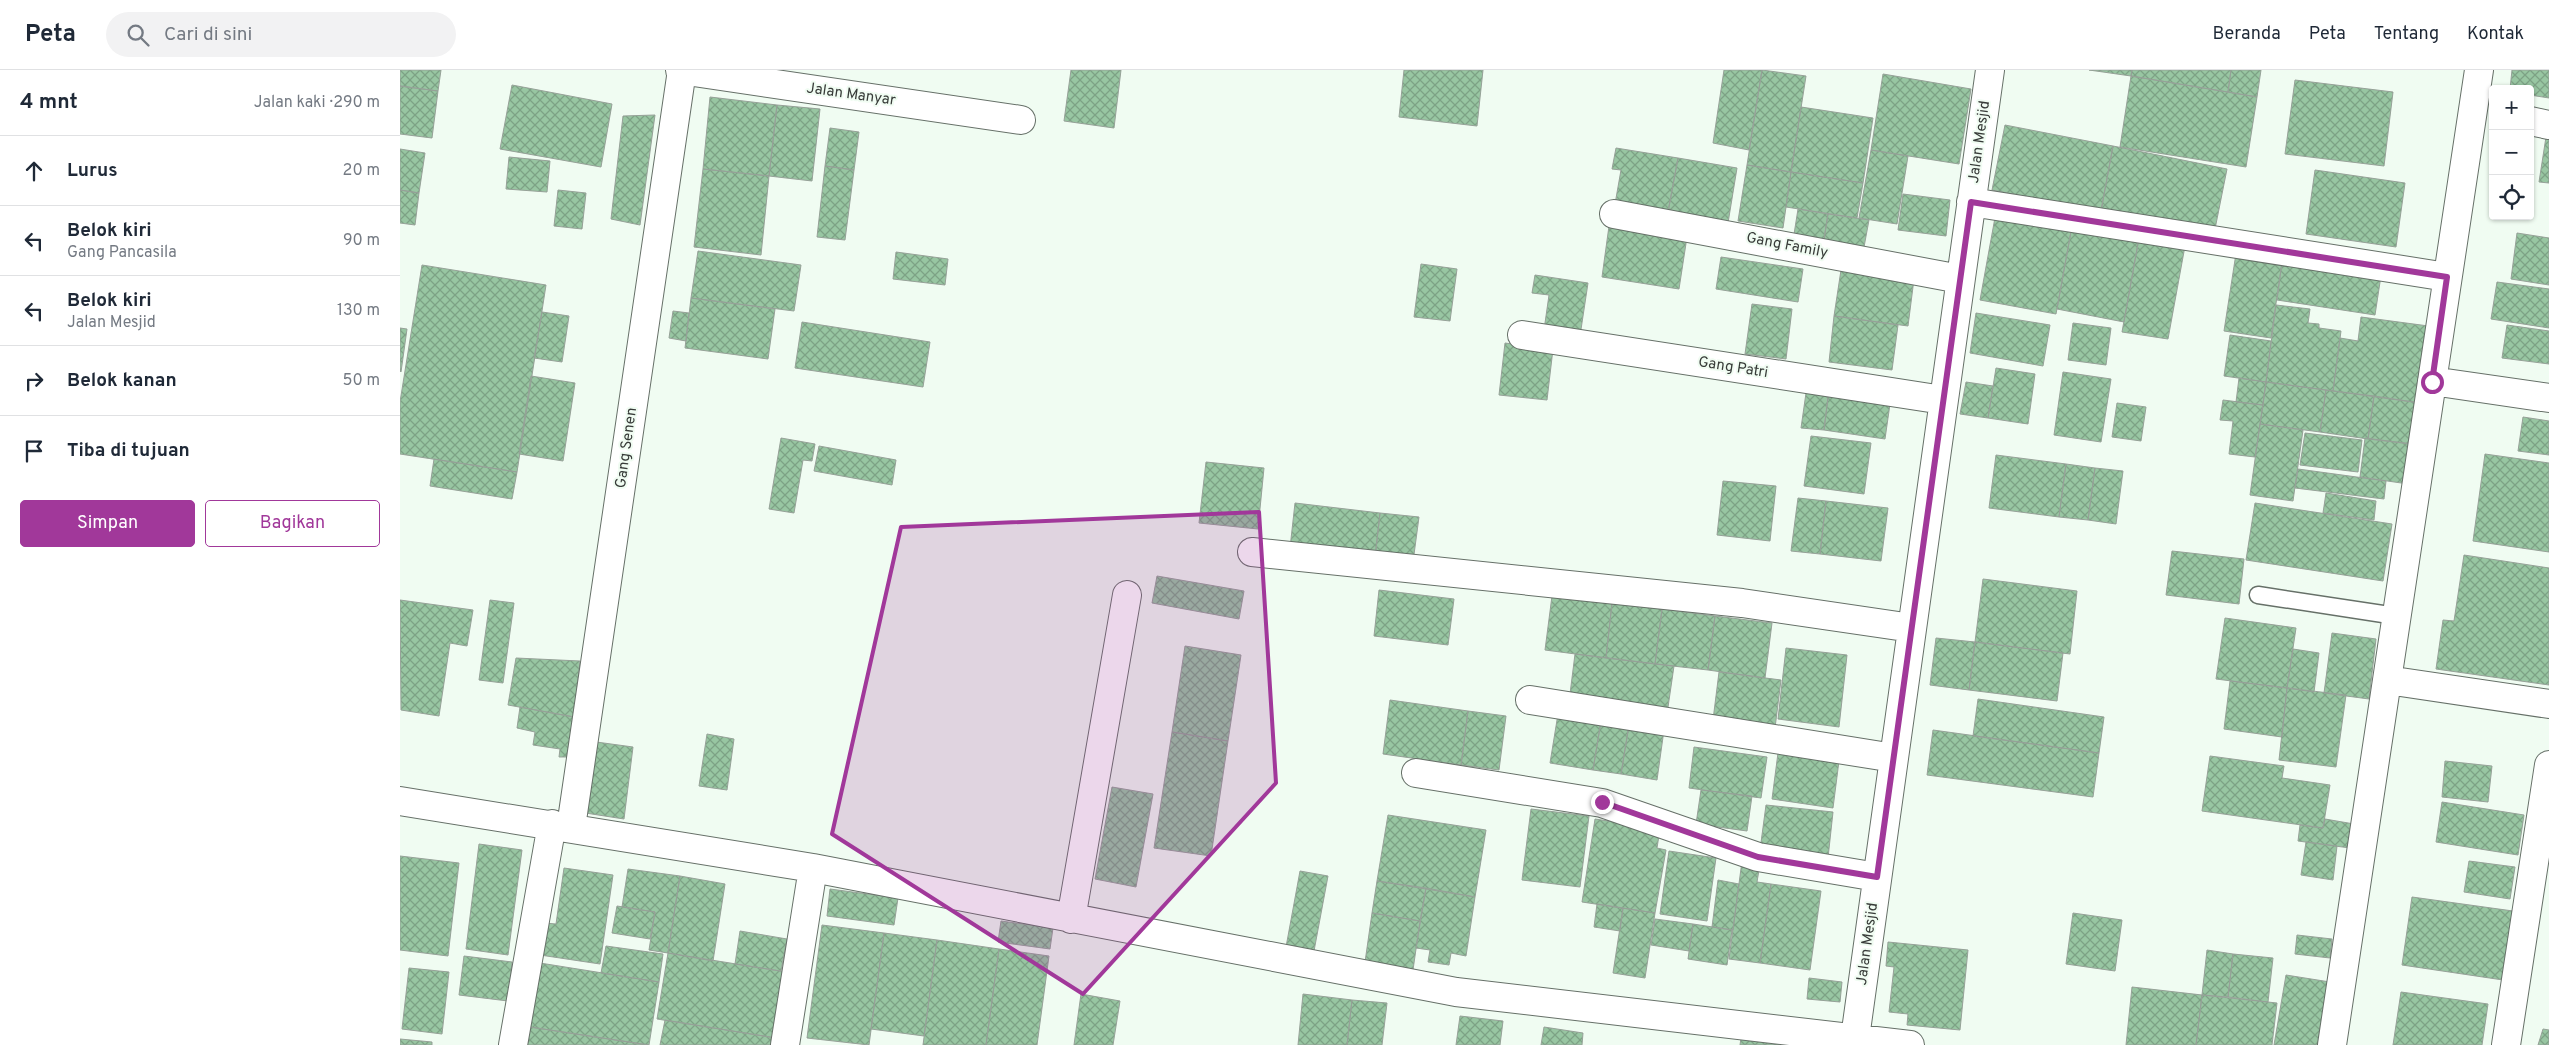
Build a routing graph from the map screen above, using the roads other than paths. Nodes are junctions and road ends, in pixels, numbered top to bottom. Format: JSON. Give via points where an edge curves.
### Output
{"nodes":[{"id":1,"x":682,"y":70,"type":"edge"},
{"id":2,"x":1990,"y":70,"type":"edge"},
{"id":3,"x":2479,"y":70,"type":"edge"},
{"id":4,"x":2483,"y":113,"type":"edge"},
{"id":5,"x":1021,"y":120,"type":"dead end"},
{"id":6,"x":2534,"y":123,"type":"edge"},
{"id":7,"x":2549,"y":125,"type":"edge"},
{"id":8,"x":1971,"y":202,"type":"junction"},
{"id":9,"x":1614,"y":214,"type":"dead end"},
{"id":10,"x":2447,"y":277,"type":"junction"},
{"id":11,"x":1960,"y":279,"type":"junction"},
{"id":12,"x":1522,"y":335,"type":"dead end"},
{"id":13,"x":2432,"y":382,"type":"junction"},
{"id":14,"x":2549,"y":398,"type":"edge"},
{"id":15,"x":1943,"y":400,"type":"junction"},
{"id":16,"x":1252,"y":552,"type":"dead end"},
{"id":17,"x":1127,"y":596,"type":"dead end"},
{"id":18,"x":2258,"y":596,"type":"dead end"},
{"id":19,"x":2396,"y":616,"type":"junction"},
{"id":20,"x":1912,"y":628,"type":"junction"},
{"id":21,"x":2387,"y":680,"type":"junction"},
{"id":22,"x":1530,"y":700,"type":"dead end"},
{"id":23,"x":2549,"y":704,"type":"edge"},
{"id":24,"x":1894,"y":758,"type":"junction"},
{"id":25,"x":2549,"y":765,"type":"edge"},
{"id":26,"x":1416,"y":773,"type":"dead end"},
{"id":27,"x":400,"y":800,"type":"edge"},
{"id":28,"x":562,"y":825,"type":"junction"},
{"id":29,"x":813,"y":868,"type":"junction"},
{"id":30,"x":1877,"y":877,"type":"junction"},
{"id":31,"x":2538,"y":912,"type":"edge"},
{"id":32,"x":1072,"y":919,"type":"junction"},
{"id":33,"x":1854,"y":1042,"type":"edge"},
{"id":34,"x":513,"y":1045,"type":"edge"},
{"id":35,"x":785,"y":1045,"type":"edge"},
{"id":36,"x":1910,"y":1045,"type":"edge"},
{"id":37,"x":2332,"y":1045,"type":"edge"},
{"id":38,"x":2506,"y":1045,"type":"edge"}],
"edges":[{"from":1,"to":5,"type":"street","name":"Jalan Manyar"},
{"from":1,"to":28,"type":"street","name":"Gang Senen"},
{"from":2,"to":8,"type":"street","name":"Jalan Mesjid"},
{"from":3,"to":4,"type":"street"},
{"from":4,"to":10,"type":"street"},
{"from":6,"to":7,"type":"street"},
{"from":8,"to":10,"type":"street"},
{"from":8,"to":11,"type":"street","name":"Jalan Mesjid"},
{"from":9,"to":11,"type":"street","name":"Gang Family"},
{"from":10,"to":13,"type":"street"},
{"from":11,"to":15,"type":"street","name":"Jalan Mesjid"},
{"from":12,"to":15,"type":"street","name":"Gang Patri"},
{"from":13,"to":14,"type":"street"},
{"from":13,"to":19,"type":"street"},
{"from":15,"to":20,"type":"street","name":"Jalan Mesjid"},
{"from":16,"to":20,"type":"street","via":[[1742,603]]},
{"from":17,"to":32,"type":"street"},
{"from":18,"to":19,"type":"lane"},
{"from":19,"to":21,"type":"street"},
{"from":20,"to":24,"type":"street","name":"Jalan Mesjid"},
{"from":21,"to":23,"type":"street"},
{"from":21,"to":37,"type":"street"},
{"from":22,"to":24,"type":"street"},
{"from":24,"to":30,"type":"street","name":"Jalan Mesjid"},
{"from":25,"to":31,"type":"street"},
{"from":26,"to":30,"type":"street","via":[[1602,802],[1758,857]]},
{"from":27,"to":28,"type":"street"},
{"from":28,"to":29,"type":"street"},
{"from":28,"to":34,"type":"street","name":"Gang Senen"},
{"from":29,"to":32,"type":"street"},
{"from":29,"to":35,"type":"street"},
{"from":30,"to":33,"type":"street","name":"Jalan Mesjid"},
{"from":31,"to":38,"type":"street"},
{"from":32,"to":33,"type":"street","via":[[1456,992]]},
{"from":33,"to":36,"type":"street"}]}
